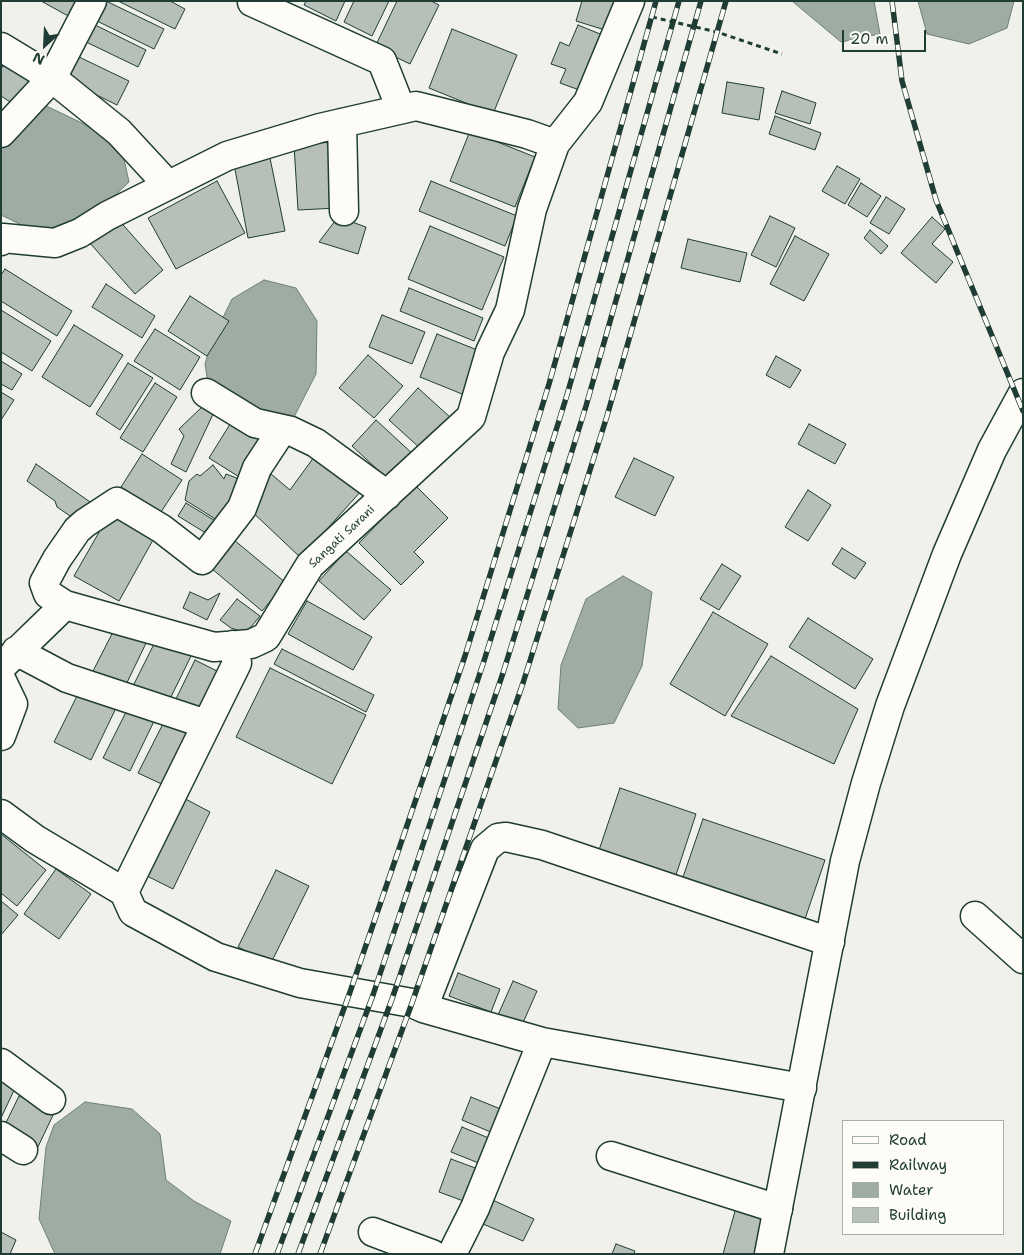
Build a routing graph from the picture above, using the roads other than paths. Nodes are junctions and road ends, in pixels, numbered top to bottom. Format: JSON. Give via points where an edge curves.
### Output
{"nodes":[{"id":1,"x":92,"y":1,"type":"edge"},
{"id":2,"x":252,"y":2,"type":"edge"},
{"id":3,"x":628,"y":6,"type":"edge"},
{"id":4,"x":1,"y":47,"type":"edge"},
{"id":5,"x":52,"y":78,"type":"junction"},
{"id":6,"x":401,"y":109,"type":"junction"},
{"id":7,"x":342,"y":123,"type":"junction"},
{"id":8,"x":1,"y":133,"type":"edge"},
{"id":9,"x":555,"y":144,"type":"junction"},
{"id":10,"x":168,"y":186,"type":"junction"},
{"id":11,"x":344,"y":211,"type":"dead end"},
{"id":12,"x":2,"y":238,"type":"edge"},
{"id":13,"x":206,"y":393,"type":"dead end"},
{"id":14,"x":1023,"y":393,"type":"edge"},
{"id":15,"x":282,"y":430,"type":"junction"},
{"id":16,"x":387,"y":495,"type":"junction"},
{"id":17,"x":65,"y":605,"type":"junction"},
{"id":18,"x":233,"y":645,"type":"junction"},
{"id":19,"x":8,"y":659,"type":"edge"},
{"id":20,"x":1,"y":679,"type":"edge"},
{"id":21,"x":206,"y":724,"type":"junction"},
{"id":22,"x":1,"y":736,"type":"edge"},
{"id":23,"x":1,"y":814,"type":"edge"},
{"id":24,"x":124,"y":892,"type":"junction"},
{"id":25,"x":975,"y":916,"type":"dead end"},
{"id":26,"x":830,"y":942,"type":"junction"},
{"id":27,"x":1023,"y":959,"type":"edge"},
{"id":28,"x":424,"y":1008,"type":"junction"},
{"id":29,"x":542,"y":1042,"type":"junction"},
{"id":30,"x":1,"y":1063,"type":"edge"},
{"id":31,"x":802,"y":1088,"type":"junction"},
{"id":32,"x":51,"y":1100,"type":"dead end"},
{"id":33,"x":1,"y":1136,"type":"edge"},
{"id":34,"x":23,"y":1150,"type":"dead end"},
{"id":35,"x":611,"y":1156,"type":"dead end"},
{"id":36,"x":778,"y":1209,"type":"junction"},
{"id":37,"x":373,"y":1232,"type":"dead end"},
{"id":38,"x":432,"y":1254,"type":"edge"},
{"id":39,"x":452,"y":1254,"type":"edge"},
{"id":40,"x":769,"y":1254,"type":"edge"}],
"edges":[{"from":1,"to":5,"type":"street"},
{"from":2,"to":6,"type":"street","via":[[382,61]]},
{"from":3,"to":9,"type":"street","name":"Sangati Sarani","via":[[588,102]]},
{"from":4,"to":5,"type":"street"},
{"from":5,"to":8,"type":"street"},
{"from":5,"to":10,"type":"street","via":[[119,132]]},
{"from":6,"to":7,"type":"street"},
{"from":6,"to":9,"type":"street","via":[[416,106]]},
{"from":7,"to":10,"type":"street","via":[[227,156]]},
{"from":7,"to":11,"type":"street"},
{"from":9,"to":16,"type":"street","name":"Sangati Sarani","via":[[532,209],[510,310],[490,352],[471,417]]},
{"from":10,"to":12,"type":"street","via":[[55,243]]},
{"from":13,"to":15,"type":"street","via":[[255,423]]},
{"from":14,"to":26,"type":"street","via":[[992,450],[951,545],[890,706],[845,861]]},
{"from":15,"to":16,"type":"street","via":[[316,443]]},
{"from":15,"to":17,"type":"street","via":[[257,468],[242,508],[202,560],[117,502],[85,522],[57,559],[44,583],[48,594]]},
{"from":16,"to":18,"type":"street","name":"Sangati Sarani","via":[[310,565],[266,637],[250,644]]},
{"from":17,"to":18,"type":"street","name":"Sangati Sarani","via":[[214,647]]},
{"from":17,"to":19,"type":"street"},
{"from":18,"to":21,"type":"street","via":[[236,663]]},
{"from":19,"to":21,"type":"street"},
{"from":20,"to":22,"type":"street","via":[[13,704]]},
{"from":21,"to":24,"type":"street"},
{"from":23,"to":24,"type":"street","via":[[35,839]]},
{"from":24,"to":28,"type":"street","via":[[133,912],[216,957],[300,982]]},
{"from":25,"to":27,"type":"street"},
{"from":26,"to":28,"type":"street","via":[[542,845],[498,838],[485,849]]},
{"from":26,"to":31,"type":"street"},
{"from":28,"to":29,"type":"street"},
{"from":29,"to":31,"type":"street"},
{"from":29,"to":39,"type":"street","via":[[475,1208]]},
{"from":30,"to":32,"type":"street"},
{"from":31,"to":36,"type":"street"},
{"from":33,"to":34,"type":"street"},
{"from":35,"to":36,"type":"street"},
{"from":36,"to":40,"type":"street"},
{"from":37,"to":38,"type":"street"}]}
